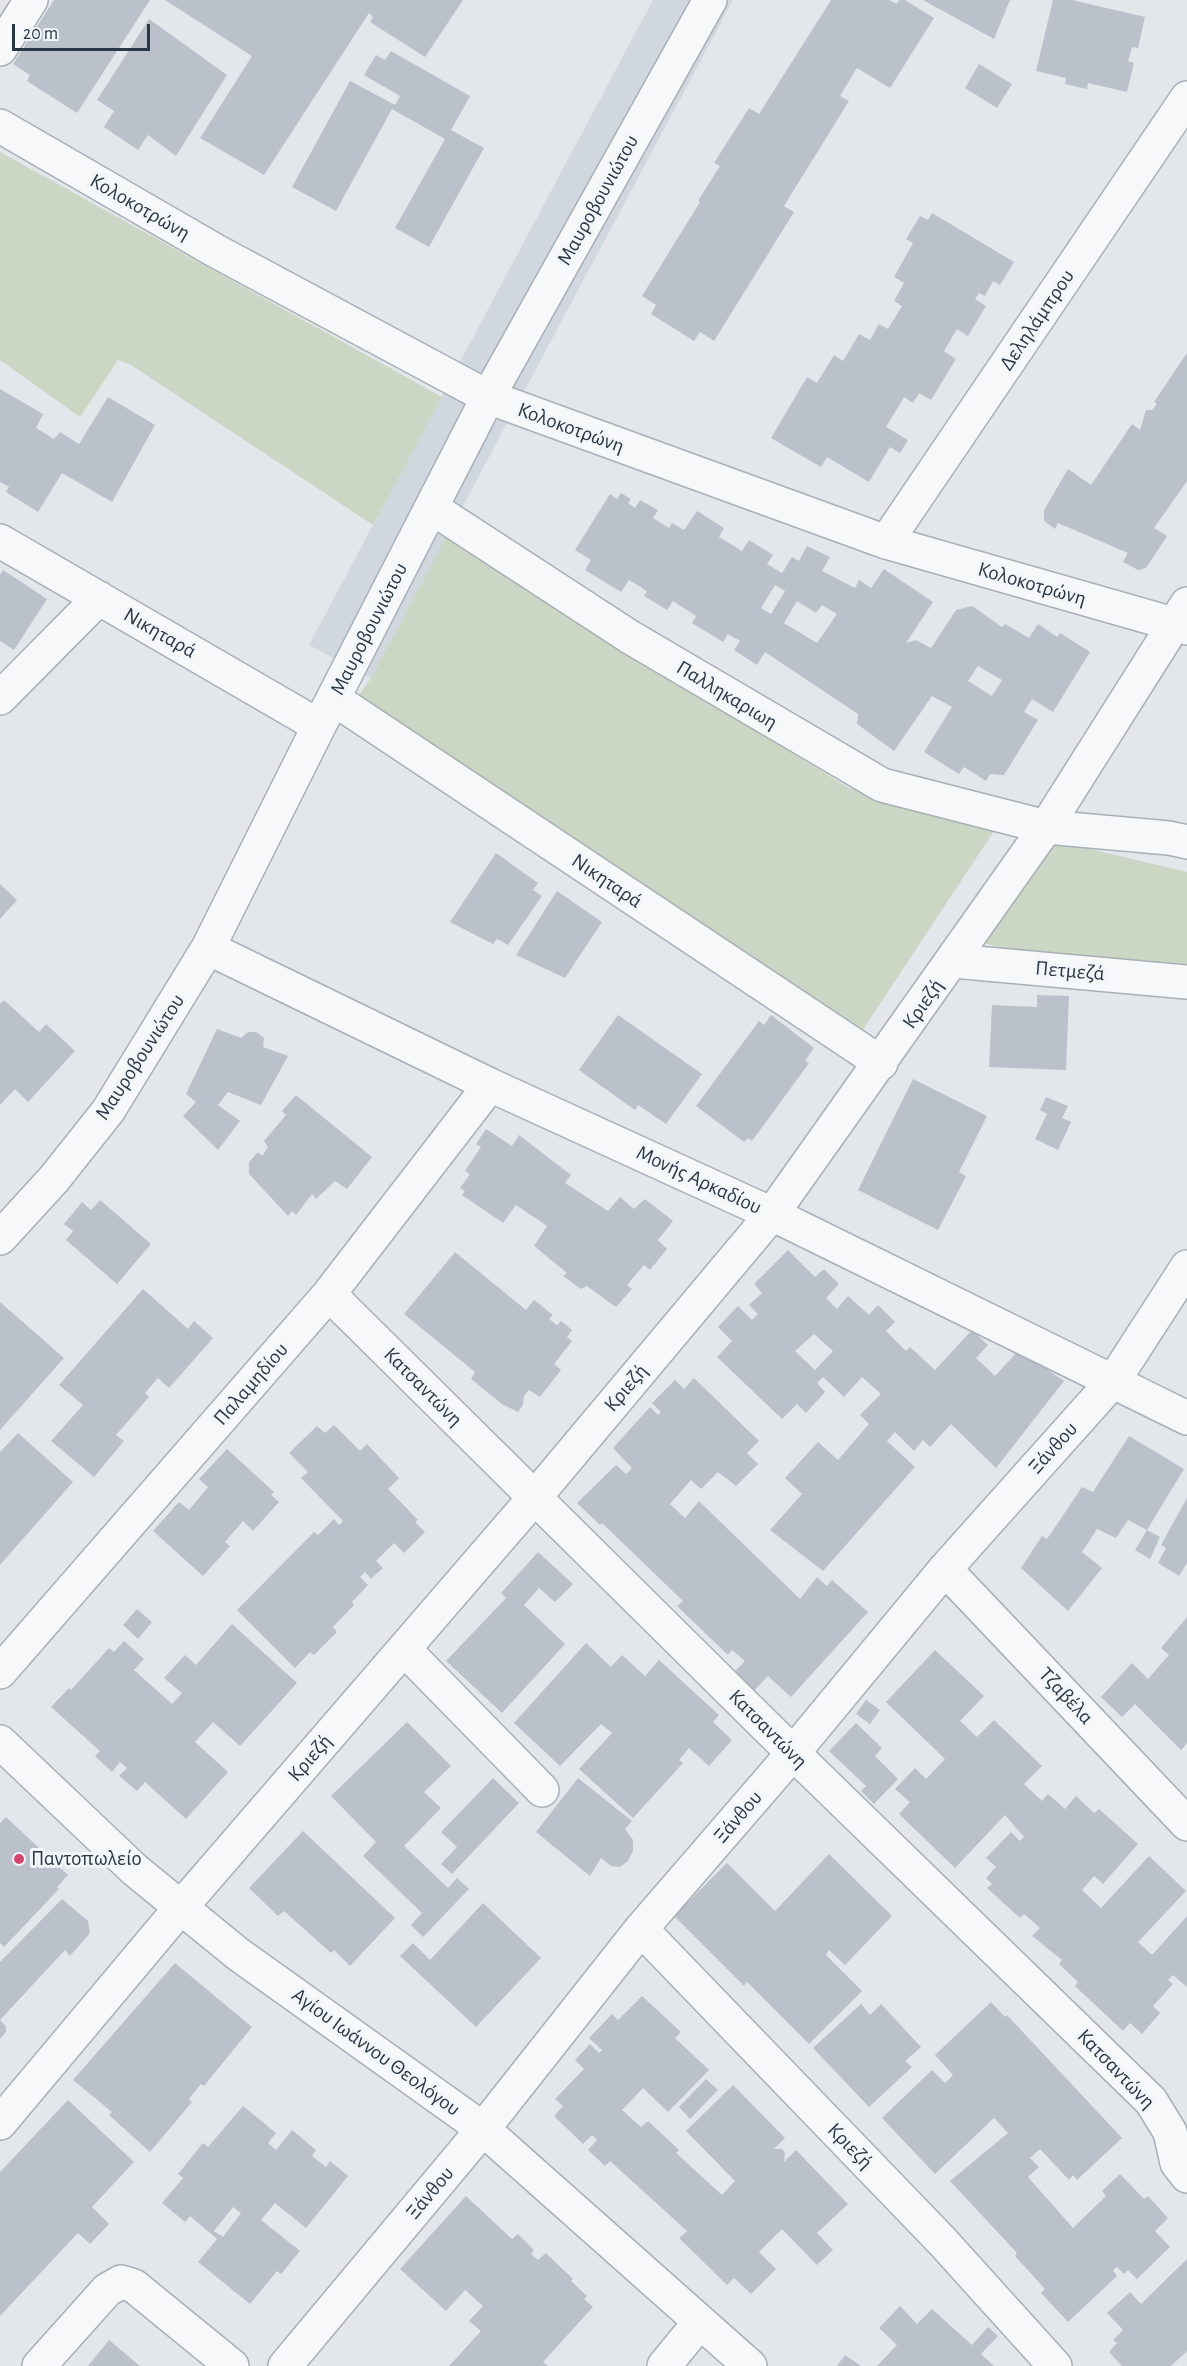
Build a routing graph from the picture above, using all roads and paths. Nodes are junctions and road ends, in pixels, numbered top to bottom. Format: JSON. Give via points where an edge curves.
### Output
{"nodes":[{"id":1,"x":31,"y":0,"type":"edge"},
{"id":2,"x":710,"y":0,"type":"edge"},
{"id":3,"x":0,"y":49,"type":"edge"},
{"id":4,"x":1187,"y":98,"type":"edge"},
{"id":5,"x":0,"y":126,"type":"edge"},
{"id":6,"x":488,"y":397,"type":"junction"},
{"id":7,"x":432,"y":508,"type":"junction"},
{"id":8,"x":0,"y":541,"type":"edge"},
{"id":9,"x":886,"y":542,"type":"junction"},
{"id":10,"x":99,"y":598,"type":"junction"},
{"id":11,"x":1182,"y":618,"type":"edge"},
{"id":12,"x":0,"y":698,"type":"edge"},
{"id":13,"x":326,"y":712,"type":"junction"},
{"id":14,"x":1046,"y":827,"type":"junction"},
{"id":15,"x":1187,"y":842,"type":"edge"},
{"id":16,"x":208,"y":948,"type":"junction"},
{"id":17,"x":952,"y":961,"type":"junction"},
{"id":18,"x":1187,"y":982,"type":"edge"},
{"id":19,"x":881,"y":1063,"type":"junction"},
{"id":20,"x":490,"y":1085,"type":"junction"},
{"id":21,"x":772,"y":1214,"type":"junction"},
{"id":22,"x":0,"y":1238,"type":"edge"},
{"id":23,"x":1187,"y":1267,"type":"edge"},
{"id":24,"x":329,"y":1294,"type":"junction"},
{"id":25,"x":1114,"y":1380,"type":"junction"},
{"id":26,"x":1187,"y":1418,"type":"edge"},
{"id":27,"x":535,"y":1497,"type":"junction"},
{"id":28,"x":945,"y":1569,"type":"junction"},
{"id":29,"x":404,"y":1649,"type":"junction"},
{"id":30,"x":0,"y":1672,"type":"edge"},
{"id":31,"x":0,"y":1742,"type":"edge"},
{"id":32,"x":792,"y":1753,"type":"junction"},
{"id":33,"x":542,"y":1790,"type":"dead end"},
{"id":34,"x":1187,"y":1824,"type":"edge"},
{"id":35,"x":182,"y":1906,"type":"junction"},
{"id":36,"x":641,"y":1929,"type":"junction"},
{"id":37,"x":0,"y":2123,"type":"edge"},
{"id":38,"x":483,"y":2129,"type":"junction"},
{"id":39,"x":1187,"y":2176,"type":"edge"},
{"id":40,"x":700,"y":2322,"type":"junction"},
{"id":41,"x":39,"y":2366,"type":"edge"},
{"id":42,"x":232,"y":2366,"type":"edge"},
{"id":43,"x":285,"y":2366,"type":"edge"},
{"id":44,"x":664,"y":2366,"type":"edge"},
{"id":45,"x":750,"y":2366,"type":"edge"},
{"id":46,"x":1055,"y":2366,"type":"edge"}],
"edges":[{"from":1,"to":3,"type":"street"},
{"from":2,"to":6,"type":"street","name":"Μαυροβουνιώτου"},
{"from":4,"to":9,"type":"street","name":"Δεληλάμπρου"},
{"from":5,"to":6,"type":"street","name":"Κολοκοτρώνη","via":[[216,251]]},
{"from":6,"to":7,"type":"street","name":"Μαυροβουνιώτου"},
{"from":6,"to":9,"type":"street","name":"Κολοκοτρώνη"},
{"from":7,"to":13,"type":"street","name":"Μαυροβουνιώτου"},
{"from":7,"to":14,"type":"street","name":"Παλληκαριωη","via":[[630,637],[882,785]]},
{"from":8,"to":10,"type":"street","name":"Νικηταρά"},
{"from":9,"to":11,"type":"street","name":"Κολοκοτρώνη"},
{"from":10,"to":12,"type":"street"},
{"from":10,"to":13,"type":"street","name":"Νικηταρά"},
{"from":11,"to":14,"type":"street","name":"Κριεζή"},
{"from":13,"to":16,"type":"street","name":"Μαυροβουνιώτου"},
{"from":13,"to":19,"type":"street","name":"Νικηταρά"},
{"from":14,"to":15,"type":"street","name":"Παλληκαριωη","via":[[1169,837]]},
{"from":14,"to":17,"type":"street","name":"Κριεζή"},
{"from":16,"to":20,"type":"street","name":"Μονής Αρκαδίου"},
{"from":16,"to":22,"type":"street","name":"Μαυροβουνιώτου","via":[[108,1111]]},
{"from":17,"to":18,"type":"street","name":"Πετμεζά"},
{"from":17,"to":19,"type":"street","name":"Κριεζή"},
{"from":19,"to":21,"type":"street","name":"Κριεζή"},
{"from":20,"to":21,"type":"street","name":"Μονής Αρκαδίου"},
{"from":20,"to":24,"type":"street","name":"Παλαμηδίου"},
{"from":21,"to":25,"type":"street","name":"Μονής Αρκαδίου"},
{"from":21,"to":27,"type":"street","name":"Κριεζή"},
{"from":23,"to":25,"type":"street","name":"Ξάνθου"},
{"from":24,"to":27,"type":"street","name":"Κατσαντώνη"},
{"from":24,"to":30,"type":"street","name":"Παλαμηδίου"},
{"from":25,"to":26,"type":"street","name":"Μονής Αρκαδίου"},
{"from":25,"to":28,"type":"street","name":"Ξάνθου"},
{"from":27,"to":29,"type":"street","name":"Κριεζή"},
{"from":27,"to":32,"type":"street","name":"Κατσαντώνη"},
{"from":28,"to":32,"type":"street","name":"Ξάνθου"},
{"from":28,"to":34,"type":"street","name":"Τζαβέλα"},
{"from":29,"to":33,"type":"street"},
{"from":29,"to":35,"type":"street","name":"Κριεζή"},
{"from":31,"to":35,"type":"street","name":"Αγίου Ιωάννου Θεολόγου","via":[[135,1870]]},
{"from":32,"to":36,"type":"street","name":"Ξάνθου"},
{"from":32,"to":39,"type":"street","name":"Κατσαντώνη","via":[[1151,2101],[1170,2132],[1177,2163]]},
{"from":35,"to":37,"type":"street","name":"Κριεζή"},
{"from":35,"to":38,"type":"street","name":"Αγίου Ιωάννου Θεολόγου","via":[[238,1954]]},
{"from":36,"to":38,"type":"street","name":"Ξάνθου"},
{"from":36,"to":46,"type":"street","name":"Κριεζή","via":[[942,2241]]},
{"from":38,"to":40,"type":"street","name":"Αγίου Ιωάννου Θεολόγου"},
{"from":38,"to":43,"type":"street","name":"Ξάνθου"},
{"from":40,"to":44,"type":"street"},
{"from":40,"to":45,"type":"street","name":"Αγίου Ιωάννου Θεολόγου"},
{"from":41,"to":42,"type":"street","via":[[107,2290],[121,2282],[134,2286]]}]}
